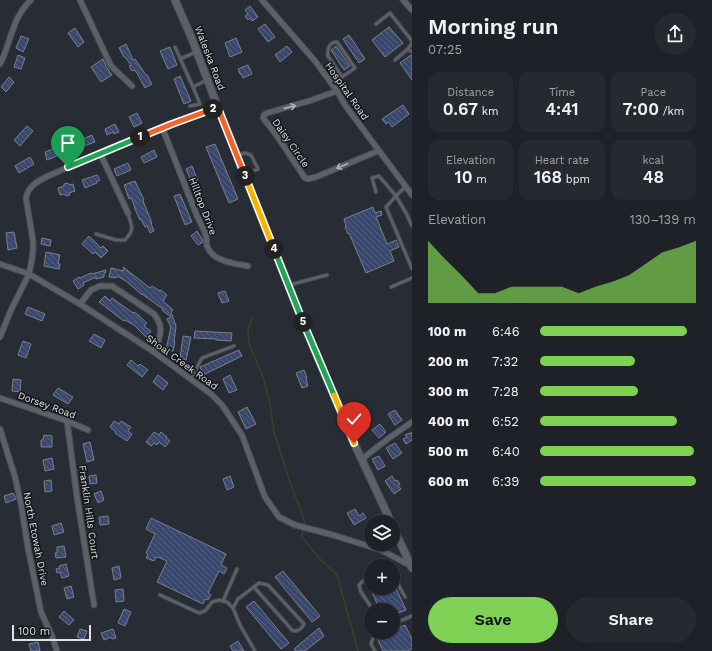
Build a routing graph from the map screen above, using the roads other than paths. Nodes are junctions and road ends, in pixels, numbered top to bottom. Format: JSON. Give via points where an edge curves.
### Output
{"nodes":[{"id":1,"x":31,"y":0,"type":"edge"},
{"id":2,"x":80,"y":0,"type":"edge"},
{"id":3,"x":175,"y":0,"type":"edge"},
{"id":4,"x":262,"y":0,"type":"edge"},
{"id":5,"x":403,"y":0,"type":"edge"},
{"id":6,"x":412,"y":10,"type":"edge"},
{"id":7,"x":376,"y":24,"type":"dead end"},
{"id":8,"x":412,"y":42,"type":"edge"},
{"id":9,"x":175,"y":47,"type":"dead end"},
{"id":10,"x":408,"y":48,"type":"junction"},
{"id":11,"x":197,"y":52,"type":"junction"},
{"id":12,"x":412,"y":52,"type":"edge"},
{"id":13,"x":180,"y":59,"type":"junction"},
{"id":14,"x":394,"y":60,"type":"dead end"},
{"id":15,"x":0,"y":64,"type":"edge"},
{"id":16,"x":342,"y":77,"type":"junction"},
{"id":17,"x":208,"y":80,"type":"junction"},
{"id":18,"x":332,"y":84,"type":"junction"},
{"id":19,"x":132,"y":86,"type":"dead end"},
{"id":20,"x":193,"y":87,"type":"junction"},
{"id":21,"x":337,"y":91,"type":"junction"},
{"id":22,"x":190,"y":106,"type":"dead end"},
{"id":23,"x":218,"y":108,"type":"junction"},
{"id":24,"x":162,"y":128,"type":"junction"},
{"id":25,"x":378,"y":151,"type":"junction"},
{"id":26,"x":100,"y":153,"type":"junction"},
{"id":27,"x":236,"y":155,"type":"junction"},
{"id":28,"x":244,"y":174,"type":"junction"},
{"id":29,"x":406,"y":187,"type":"junction"},
{"id":30,"x":376,"y":192,"type":"dead end"},
{"id":31,"x":396,"y":196,"type":"junction"},
{"id":32,"x":412,"y":196,"type":"edge"},
{"id":33,"x":128,"y":213,"type":"joint"},
{"id":34,"x":412,"y":226,"type":"edge"},
{"id":35,"x":96,"y":234,"type":"dead end"},
{"id":36,"x":0,"y":264,"type":"edge"},
{"id":37,"x":248,"y":266,"type":"dead end"},
{"id":38,"x":412,"y":268,"type":"edge"},
{"id":39,"x":29,"y":274,"type":"junction"},
{"id":40,"x":327,"y":275,"type":"dead end"},
{"id":41,"x":412,"y":278,"type":"edge"},
{"id":42,"x":289,"y":286,"type":"junction"},
{"id":43,"x":391,"y":287,"type":"dead end"},
{"id":44,"x":80,"y":304,"type":"junction"},
{"id":45,"x":0,"y":336,"type":"edge"},
{"id":46,"x":234,"y":346,"type":"dead end"},
{"id":47,"x":154,"y":352,"type":"junction"},
{"id":48,"x":191,"y":378,"type":"junction"},
{"id":49,"x":0,"y":398,"type":"edge"},
{"id":50,"x":67,"y":422,"type":"junction"},
{"id":51,"x":412,"y":422,"type":"edge"},
{"id":52,"x":0,"y":429,"type":"edge"},
{"id":53,"x":88,"y":430,"type":"dead end"},
{"id":54,"x":362,"y":459,"type":"junction"},
{"id":55,"x":388,"y":515,"type":"edge"},
{"id":56,"x":400,"y":541,"type":"edge"},
{"id":57,"x":412,"y":567,"type":"edge"},
{"id":58,"x":237,"y":569,"type":"dead end"},
{"id":59,"x":364,"y":580,"type":"edge"},
{"id":60,"x":254,"y":587,"type":"junction"},
{"id":61,"x":400,"y":588,"type":"edge"},
{"id":62,"x":160,"y":595,"type":"dead end"},
{"id":63,"x":405,"y":597,"type":"dead end"},
{"id":64,"x":223,"y":601,"type":"junction"},
{"id":65,"x":368,"y":603,"type":"edge"},
{"id":66,"x":94,"y":605,"type":"dead end"},
{"id":67,"x":233,"y":608,"type":"junction"},
{"id":68,"x":412,"y":616,"type":"edge"},
{"id":69,"x":400,"y":621,"type":"edge"},
{"id":70,"x":373,"y":639,"type":"edge"},
{"id":71,"x":57,"y":651,"type":"edge"},
{"id":72,"x":255,"y":651,"type":"edge"},
{"id":73,"x":375,"y":651,"type":"edge"}],
"edges":[{"from":1,"to":15,"type":"street","via":[[15,23]]},
{"from":2,"to":19,"type":"street","via":[[112,66]]},
{"from":3,"to":11,"type":"main road","name":"Waleska Road"},
{"from":4,"to":18,"type":"street","name":"Hospital Road"},
{"from":5,"to":6,"type":"street"},
{"from":7,"to":8,"type":"lane","via":[[390,13]]},
{"from":8,"to":10,"type":"lane"},
{"from":9,"to":13,"type":"lane"},
{"from":10,"to":12,"type":"lane"},
{"from":10,"to":14,"type":"lane"},
{"from":11,"to":13,"type":"lane"},
{"from":11,"to":17,"type":"main road","name":"Waleska Road"},
{"from":13,"to":20,"type":"lane"},
{"from":16,"to":16,"type":"lane","via":[[355,68],[337,42],[334,42],[327,52]]},
{"from":16,"to":18,"type":"lane"},
{"from":17,"to":20,"type":"lane"},
{"from":17,"to":23,"type":"main road","name":"Waleska Road"},
{"from":18,"to":21,"type":"street","name":"Hospital Road"},
{"from":20,"to":22,"type":"lane","via":[[200,104]]},
{"from":21,"to":25,"type":"street","name":"Hospital Road"},
{"from":25,"to":21,"type":"street","name":"Daisy Circle","one_way":true,"via":[[308,179],[264,121],[264,115],[267,113],[309,102]]},
{"from":23,"to":24,"type":"street"},
{"from":23,"to":27,"type":"main road","name":"Waleska Road"},
{"from":24,"to":26,"type":"street"},
{"from":24,"to":37,"type":"street","name":"Hilltop Drive","via":[[213,256]]},
{"from":25,"to":29,"type":"street","name":"Hospital Road"},
{"from":26,"to":33,"type":"street"},
{"from":26,"to":39,"type":"street","via":[[38,181],[29,190],[26,198],[33,250]]},
{"from":27,"to":28,"type":"main road","name":"Waleska Road"},
{"from":27,"to":28,"type":"lane","via":[[251,154],[258,169]]},
{"from":28,"to":42,"type":"main road","name":"Waleska Road"},
{"from":29,"to":31,"type":"lane"},
{"from":29,"to":32,"type":"street","name":"Hospital Road"},
{"from":30,"to":31,"type":"lane","via":[[372,178],[379,176]]},
{"from":31,"to":34,"type":"lane"},
{"from":31,"to":38,"type":"lane","via":[[386,207]]},
{"from":33,"to":35,"type":"lane","via":[[132,233],[125,240]]},
{"from":36,"to":39,"type":"street","name":"Shoal Creek Road"},
{"from":39,"to":44,"type":"street","name":"Shoal Creek Road"},
{"from":39,"to":45,"type":"street"},
{"from":40,"to":42,"type":"lane"},
{"from":41,"to":43,"type":"lane"},
{"from":42,"to":54,"type":"main road","name":"Waleska Road"},
{"from":44,"to":47,"type":"street","name":"Shoal Creek Road"},
{"from":44,"to":47,"type":"street","via":[[91,290],[100,286],[112,286],[159,320],[161,333]]},
{"from":46,"to":48,"type":"lane","via":[[202,358]]},
{"from":47,"to":48,"type":"street","name":"Shoal Creek Road"},
{"from":48,"to":57,"type":"street","name":"Shoal Creek Road","via":[[222,405],[242,435],[265,497],[279,517],[295,525],[381,550]]},
{"from":49,"to":50,"type":"street","name":"Dorsey Road"},
{"from":50,"to":53,"type":"street","name":"Dorsey Road"},
{"from":50,"to":66,"type":"street","name":"Franklin Hills Court","via":[[76,497]]},
{"from":51,"to":54,"type":"street"},
{"from":52,"to":71,"type":"street","name":"North Etowah Drive","via":[[15,477],[41,612]]},
{"from":54,"to":55,"type":"main road","name":"Waleska Road"},
{"from":56,"to":57,"type":"main road"},
{"from":58,"to":64,"type":"lane"},
{"from":59,"to":65,"type":"lane","via":[[359,585]]},
{"from":60,"to":60,"type":"lane","via":[[259,583],[268,585],[304,624],[302,628],[293,631]]},
{"from":60,"to":67,"type":"lane","via":[[238,599]]},
{"from":61,"to":63,"type":"lane"},
{"from":62,"to":64,"type":"lane","via":[[199,613],[205,611],[212,602]]},
{"from":64,"to":67,"type":"lane"},
{"from":67,"to":72,"type":"lane"},
{"from":68,"to":69,"type":"lane"},
{"from":70,"to":73,"type":"lane","via":[[371,644]]}]}
